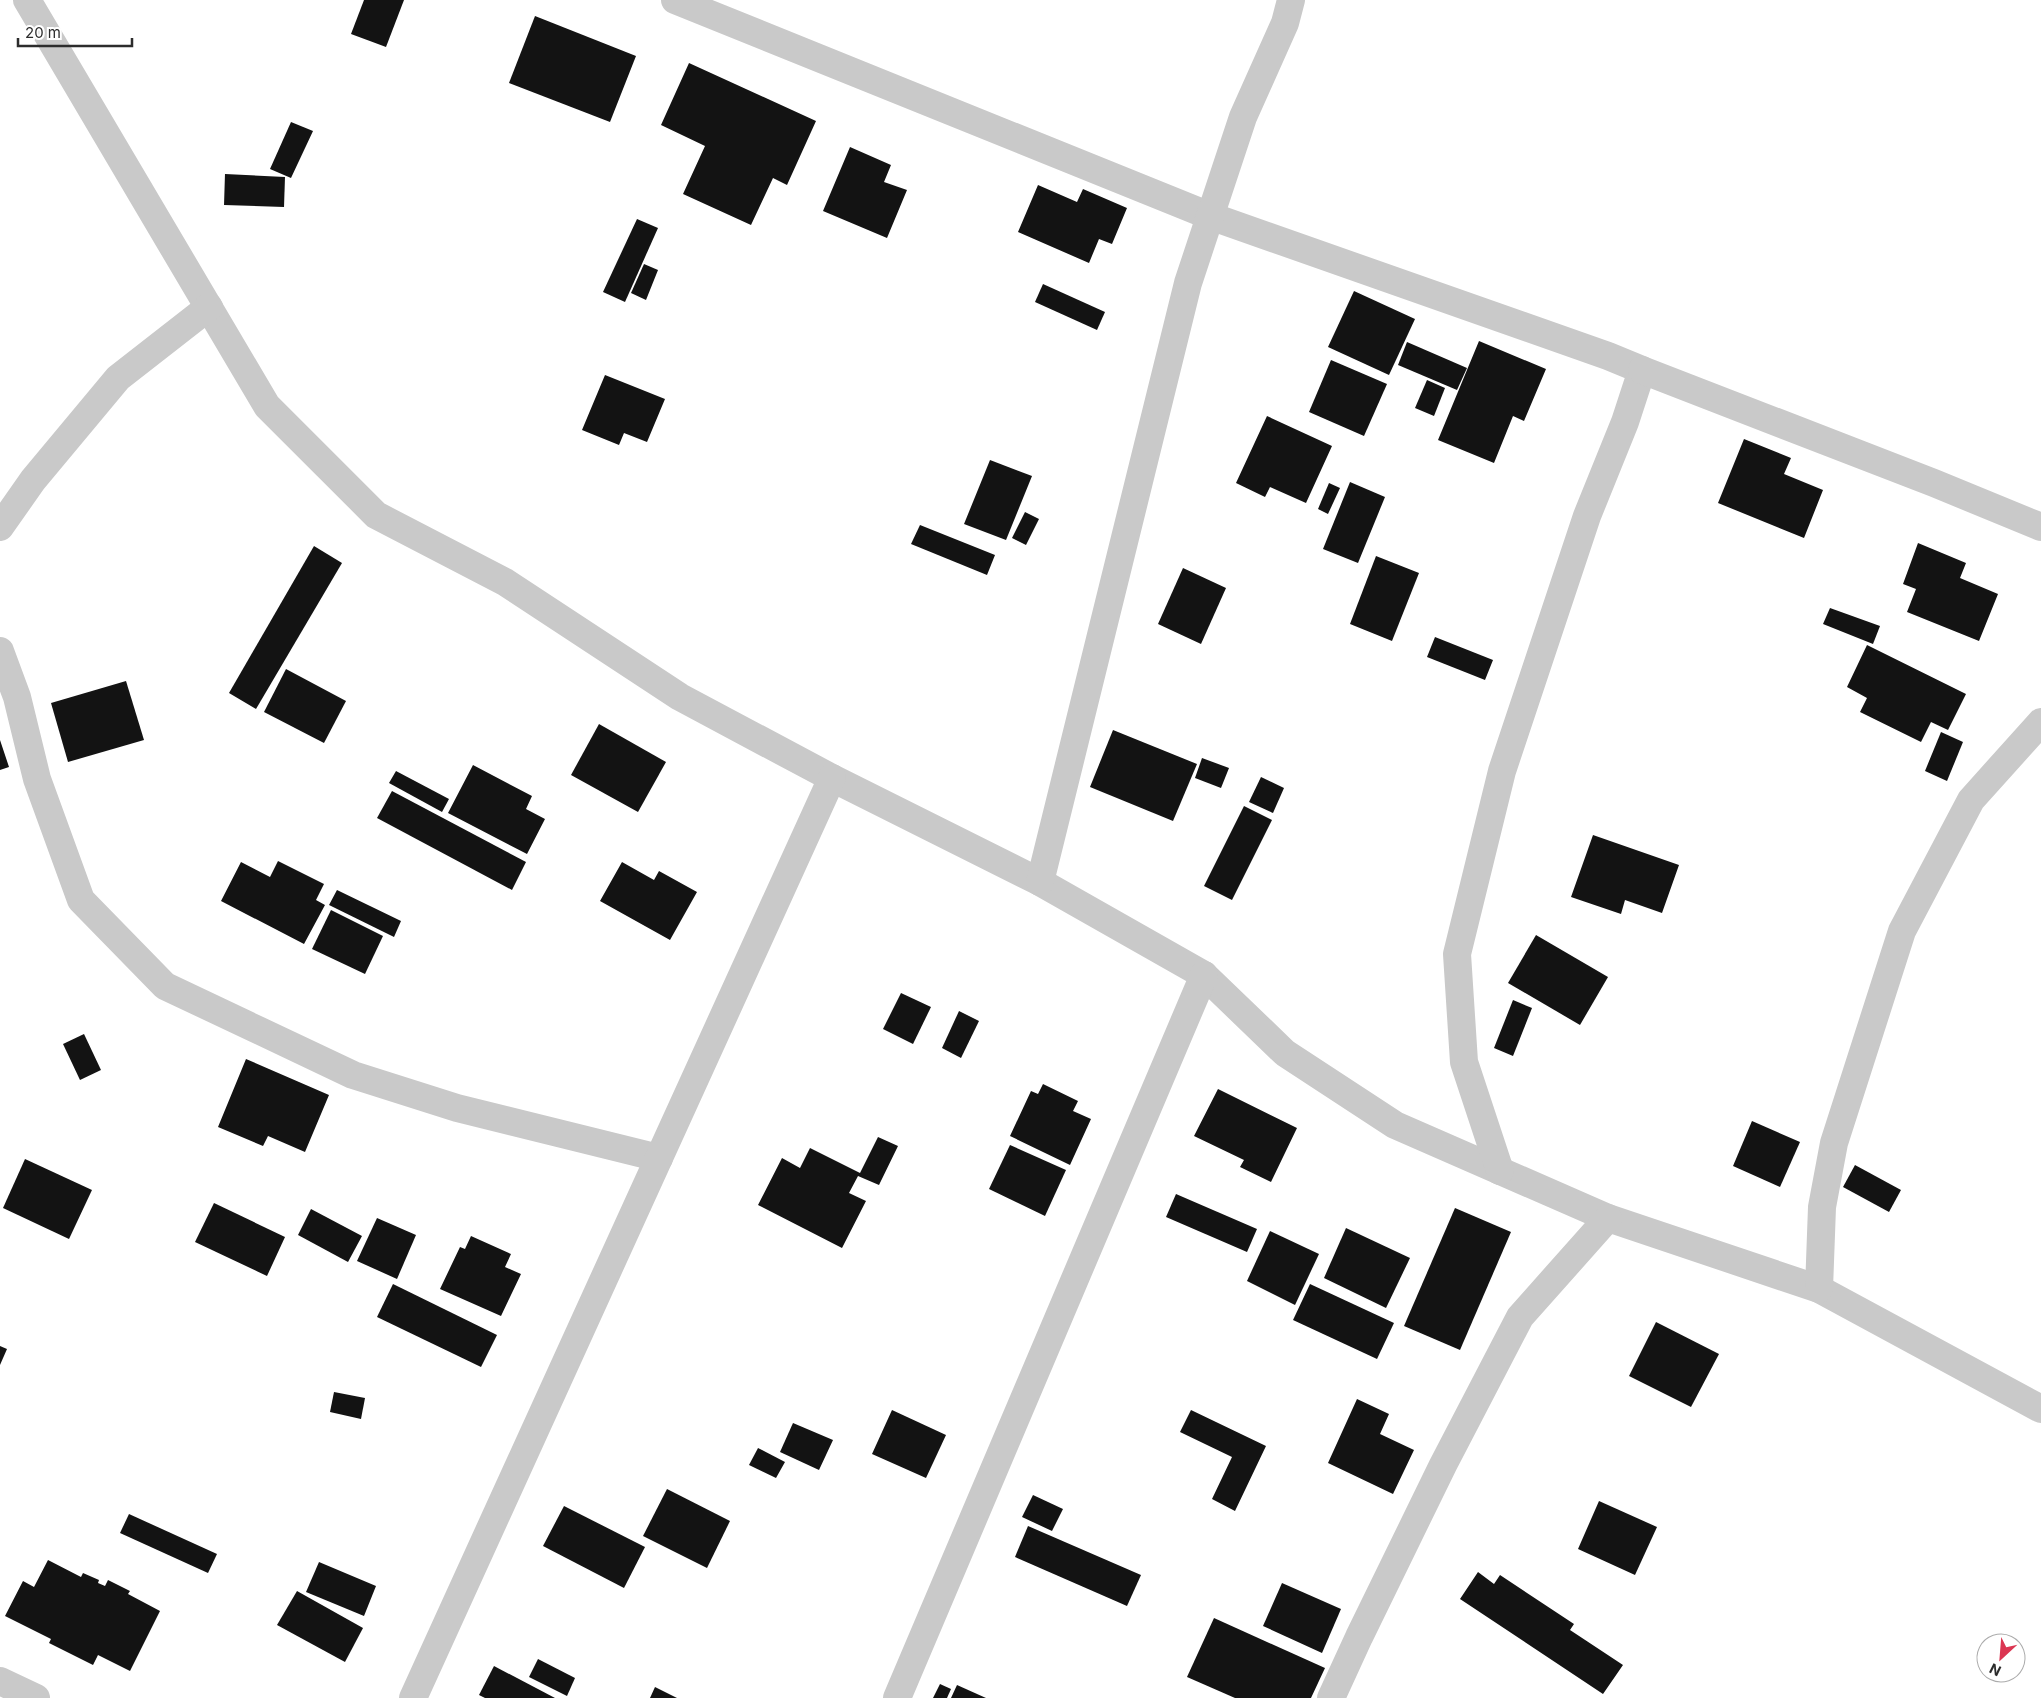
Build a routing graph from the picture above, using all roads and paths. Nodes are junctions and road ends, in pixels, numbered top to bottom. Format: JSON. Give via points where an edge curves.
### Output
{"nodes":[{"id":1,"x":27,"y":0,"type":"edge"},
{"id":2,"x":675,"y":0,"type":"edge"},
{"id":3,"x":1291,"y":0,"type":"edge"},
{"id":4,"x":1210,"y":216,"type":"junction"},
{"id":5,"x":208,"y":307,"type":"junction"},
{"id":6,"x":1642,"y":370,"type":"junction"},
{"id":7,"x":0,"y":527,"type":"edge"},
{"id":8,"x":2041,"y":527,"type":"edge"},
{"id":9,"x":0,"y":652,"type":"edge"},
{"id":10,"x":2041,"y":722,"type":"edge"},
{"id":11,"x":832,"y":778,"type":"junction"},
{"id":12,"x":1040,"y":882,"type":"junction"},
{"id":13,"x":1204,"y":975,"type":"junction"},
{"id":14,"x":659,"y":1158,"type":"junction"},
{"id":15,"x":1500,"y":1171,"type":"junction"},
{"id":16,"x":1608,"y":1218,"type":"junction"},
{"id":17,"x":1819,"y":1289,"type":"junction"},
{"id":18,"x":2041,"y":1409,"type":"edge"},
{"id":19,"x":0,"y":1681,"type":"edge"},
{"id":20,"x":36,"y":1698,"type":"edge"},
{"id":21,"x":413,"y":1698,"type":"edge"},
{"id":22,"x":897,"y":1698,"type":"edge"},
{"id":23,"x":1331,"y":1698,"type":"edge"}],
"edges":[{"from":1,"to":5,"type":"street"},
{"from":2,"to":4,"type":"street"},
{"from":3,"to":4,"type":"street","via":[[1285,23],[1243,117]]},
{"from":4,"to":6,"type":"street"},
{"from":4,"to":12,"type":"street","via":[[1188,283]]},
{"from":5,"to":7,"type":"street","via":[[118,378],[32,480]]},
{"from":5,"to":11,"type":"street","via":[[267,406],[376,515],[505,582],[680,697]]},
{"from":6,"to":8,"type":"street"},
{"from":6,"to":15,"type":"street","via":[[1587,516],[1502,771],[1457,954],[1464,1062]]},
{"from":9,"to":14,"type":"street","via":[[17,697],[37,779],[81,900],[165,986],[353,1076],[458,1108]]},
{"from":10,"to":17,"type":"street","via":[[1972,800],[1902,931],[1834,1142],[1822,1207]]},
{"from":11,"to":12,"type":"street"},
{"from":11,"to":14,"type":"street"},
{"from":12,"to":13,"type":"street"},
{"from":13,"to":15,"type":"street","via":[[1285,1053],[1395,1126]]},
{"from":13,"to":22,"type":"street"},
{"from":14,"to":21,"type":"street"},
{"from":15,"to":16,"type":"street"},
{"from":16,"to":17,"type":"street"},
{"from":16,"to":23,"type":"street","via":[[1520,1317],[1443,1465]]},
{"from":17,"to":18,"type":"street"},
{"from":19,"to":20,"type":"street"}]}
